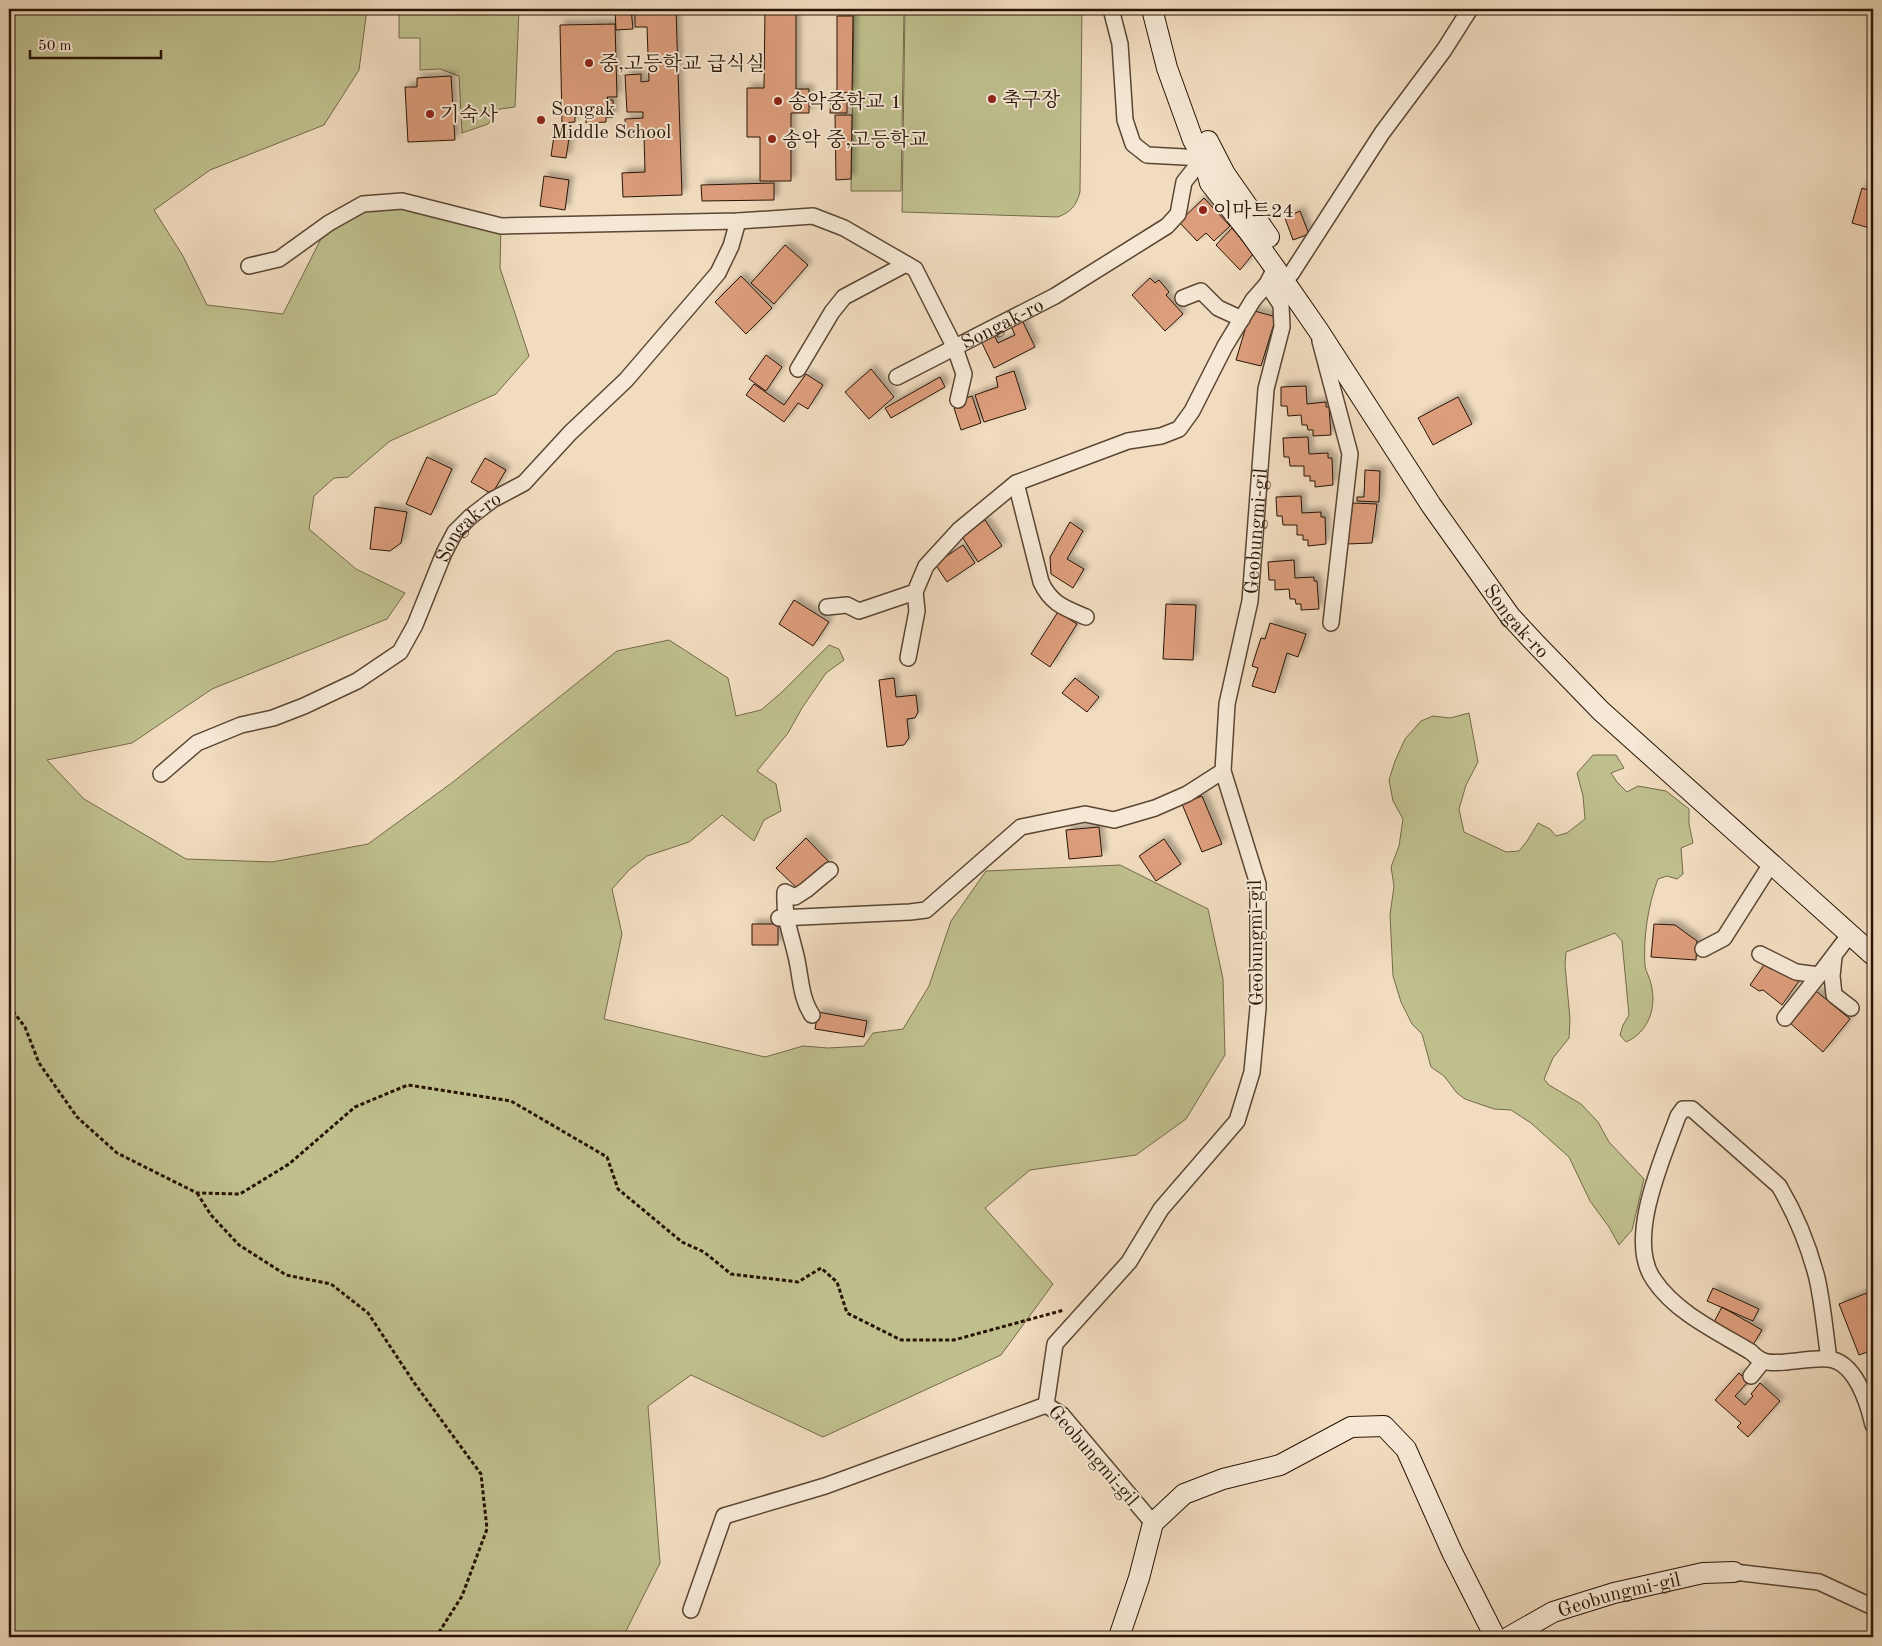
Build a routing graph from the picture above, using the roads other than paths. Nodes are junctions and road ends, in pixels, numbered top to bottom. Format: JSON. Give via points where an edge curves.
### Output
{"nodes":[{"id":1,"x":1111,"y":9,"type":"edge"},
{"id":2,"x":1152,"y":9,"type":"edge"},
{"id":3,"x":1163,"y":9,"type":"edge"},
{"id":4,"x":1470,"y":9,"type":"edge"},
{"id":5,"x":1203,"y":158,"type":"junction"},
{"id":6,"x":738,"y":221,"type":"junction"},
{"id":7,"x":906,"y":264,"type":"junction"},
{"id":8,"x":250,"y":266,"type":"dead end"},
{"id":9,"x":1277,"y":275,"type":"junction"},
{"id":10,"x":1183,"y":298,"type":"dead end"},
{"id":11,"x":1242,"y":319,"type":"junction"},
{"id":12,"x":1318,"y":330,"type":"junction"},
{"id":13,"x":955,"y":348,"type":"junction"},
{"id":14,"x":798,"y":369,"type":"dead end"},
{"id":15,"x":897,"y":378,"type":"dead end"},
{"id":16,"x":958,"y":400,"type":"dead end"},
{"id":17,"x":1016,"y":483,"type":"junction"},
{"id":18,"x":915,"y":592,"type":"junction"},
{"id":19,"x":827,"y":607,"type":"dead end"},
{"id":20,"x":1086,"y":617,"type":"dead end"},
{"id":21,"x":1331,"y":623,"type":"dead end"},
{"id":22,"x":908,"y":658,"type":"dead end"},
{"id":23,"x":1224,"y":771,"type":"junction"},
{"id":24,"x":162,"y":774,"type":"dead end"},
{"id":25,"x":1771,"y":864,"type":"junction"},
{"id":26,"x":830,"y":870,"type":"dead end"},
{"id":27,"x":782,"y":917,"type":"junction"},
{"id":28,"x":1850,"y":934,"type":"junction"},
{"id":29,"x":1873,"y":943,"type":"edge"},
{"id":30,"x":1703,"y":949,"type":"dead end"},
{"id":31,"x":1760,"y":954,"type":"dead end"},
{"id":32,"x":1834,"y":955,"type":"junction"},
{"id":33,"x":1873,"y":955,"type":"edge"},
{"id":34,"x":1819,"y":975,"type":"junction"},
{"id":35,"x":1851,"y":1008,"type":"dead end"},
{"id":36,"x":812,"y":1015,"type":"dead end"},
{"id":37,"x":1785,"y":1018,"type":"dead end"},
{"id":38,"x":1829,"y":1359,"type":"junction"},
{"id":39,"x":1763,"y":1361,"type":"junction"},
{"id":40,"x":1751,"y":1376,"type":"dead end"},
{"id":41,"x":1046,"y":1405,"type":"junction"},
{"id":42,"x":1873,"y":1425,"type":"edge"},
{"id":43,"x":1153,"y":1523,"type":"junction"},
{"id":44,"x":1734,"y":1572,"type":"joint"},
{"id":45,"x":1873,"y":1607,"type":"edge"},
{"id":46,"x":691,"y":1610,"type":"dead end"},
{"id":47,"x":1120,"y":1637,"type":"edge"},
{"id":48,"x":1495,"y":1637,"type":"edge"},
{"id":49,"x":1510,"y":1637,"type":"edge"}],
"edges":[{"from":1,"to":5,"type":"street","via":[[1120,44],[1125,120],[1133,144],[1147,155]]},
{"from":2,"to":5,"type":"main road","name":"Songak-ro","via":[[1167,68],[1193,140]]},
{"from":3,"to":9,"type":"main road","via":[[1210,148],[1224,174],[1269,236]]},
{"from":4,"to":9,"type":"street","via":[[1444,50]]},
{"from":5,"to":9,"type":"main road","name":"Songak-ro","via":[[1210,183],[1249,232]]},
{"from":5,"to":13,"type":"street","name":"Songak-ro","via":[[1184,182],[1178,214],[1167,226],[1055,296]]},
{"from":6,"to":7,"type":"street","name":"Songak-ro","via":[[813,216],[844,228]]},
{"from":6,"to":8,"type":"street","name":"Songak-ro","via":[[501,226],[402,201],[363,204],[279,259]]},
{"from":6,"to":24,"type":"street","name":"Songak-ro","via":[[732,246],[718,273],[626,380],[524,483],[492,500],[455,532],[400,652],[357,681],[304,706],[273,718],[241,725],[197,743]]},
{"from":7,"to":13,"type":"street","name":"Songak-ro","via":[[915,269]]},
{"from":7,"to":14,"type":"street","via":[[844,297]]},
{"from":9,"to":11,"type":"street","via":[[1253,300]]},
{"from":9,"to":12,"type":"main road","name":"Songak-ro"},
{"from":9,"to":23,"type":"street","name":"Geobungmi-gil","via":[[1282,327],[1266,388],[1250,601],[1227,704]]},
{"from":9,"to":29,"type":"main road","via":[[1313,312],[1413,464],[1531,628],[1650,746]]},
{"from":10,"to":11,"type":"street","via":[[1201,291],[1218,308]]},
{"from":11,"to":17,"type":"street","via":[[1179,429],[1161,436],[1128,441]]},
{"from":12,"to":21,"type":"street","name":"Songak-ro","via":[[1350,454]]},
{"from":12,"to":25,"type":"main road","name":"Songak-ro","via":[[1431,505],[1510,616],[1601,711]]},
{"from":13,"to":15,"type":"street"},
{"from":13,"to":16,"type":"street","via":[[964,374]]},
{"from":17,"to":18,"type":"street","via":[[959,530],[926,566]]},
{"from":17,"to":20,"type":"street","via":[[1045,591],[1056,603]]},
{"from":18,"to":19,"type":"street","via":[[859,611],[847,605]]},
{"from":18,"to":22,"type":"street","via":[[917,611]]},
{"from":23,"to":27,"type":"street","via":[[1187,794],[1114,820],[1085,814],[1021,827],[926,910]]},
{"from":23,"to":41,"type":"street","name":"Geobungmi-gil","via":[[1258,884],[1258,1008],[1252,1072],[1237,1121],[1161,1209],[1130,1262],[1056,1344]]},
{"from":25,"to":28,"type":"main road","name":"Songak-ro"},
{"from":25,"to":30,"type":"street","via":[[1724,938]]},
{"from":26,"to":27,"type":"street","via":[[795,897],[785,892]]},
{"from":27,"to":36,"type":"street","via":[[796,955],[803,998]]},
{"from":28,"to":32,"type":"street"},
{"from":28,"to":33,"type":"main road","name":"Songak-ro"},
{"from":31,"to":34,"type":"street","via":[[1796,972]]},
{"from":32,"to":34,"type":"street"},
{"from":32,"to":35,"type":"street","via":[[1834,995]]},
{"from":34,"to":37,"type":"street"},
{"from":38,"to":39,"type":"street"},
{"from":38,"to":39,"type":"street","via":[[1817,1279],[1788,1201],[1779,1186],[1692,1109],[1683,1108],[1650,1198],[1643,1244],[1646,1262],[1653,1280],[1671,1299]]},
{"from":38,"to":42,"type":"street","via":[[1848,1367]]},
{"from":39,"to":40,"type":"street"},
{"from":41,"to":43,"type":"street","name":"Geobungmi-gil","via":[[1062,1415]]},
{"from":41,"to":46,"type":"street","via":[[825,1486],[724,1516]]},
{"from":43,"to":47,"type":"main road","name":"Geobungmi-gil"},
{"from":43,"to":48,"type":"main road","name":"Geobungmi-gil","via":[[1184,1494],[1223,1479],[1280,1465],[1351,1427],[1384,1426],[1406,1448],[1452,1552]]},
{"from":44,"to":45,"type":"street","via":[[1819,1582]]},
{"from":44,"to":49,"type":"main road","name":"Geobungmi-gil","via":[[1703,1573],[1614,1593],[1553,1612]]}]}
